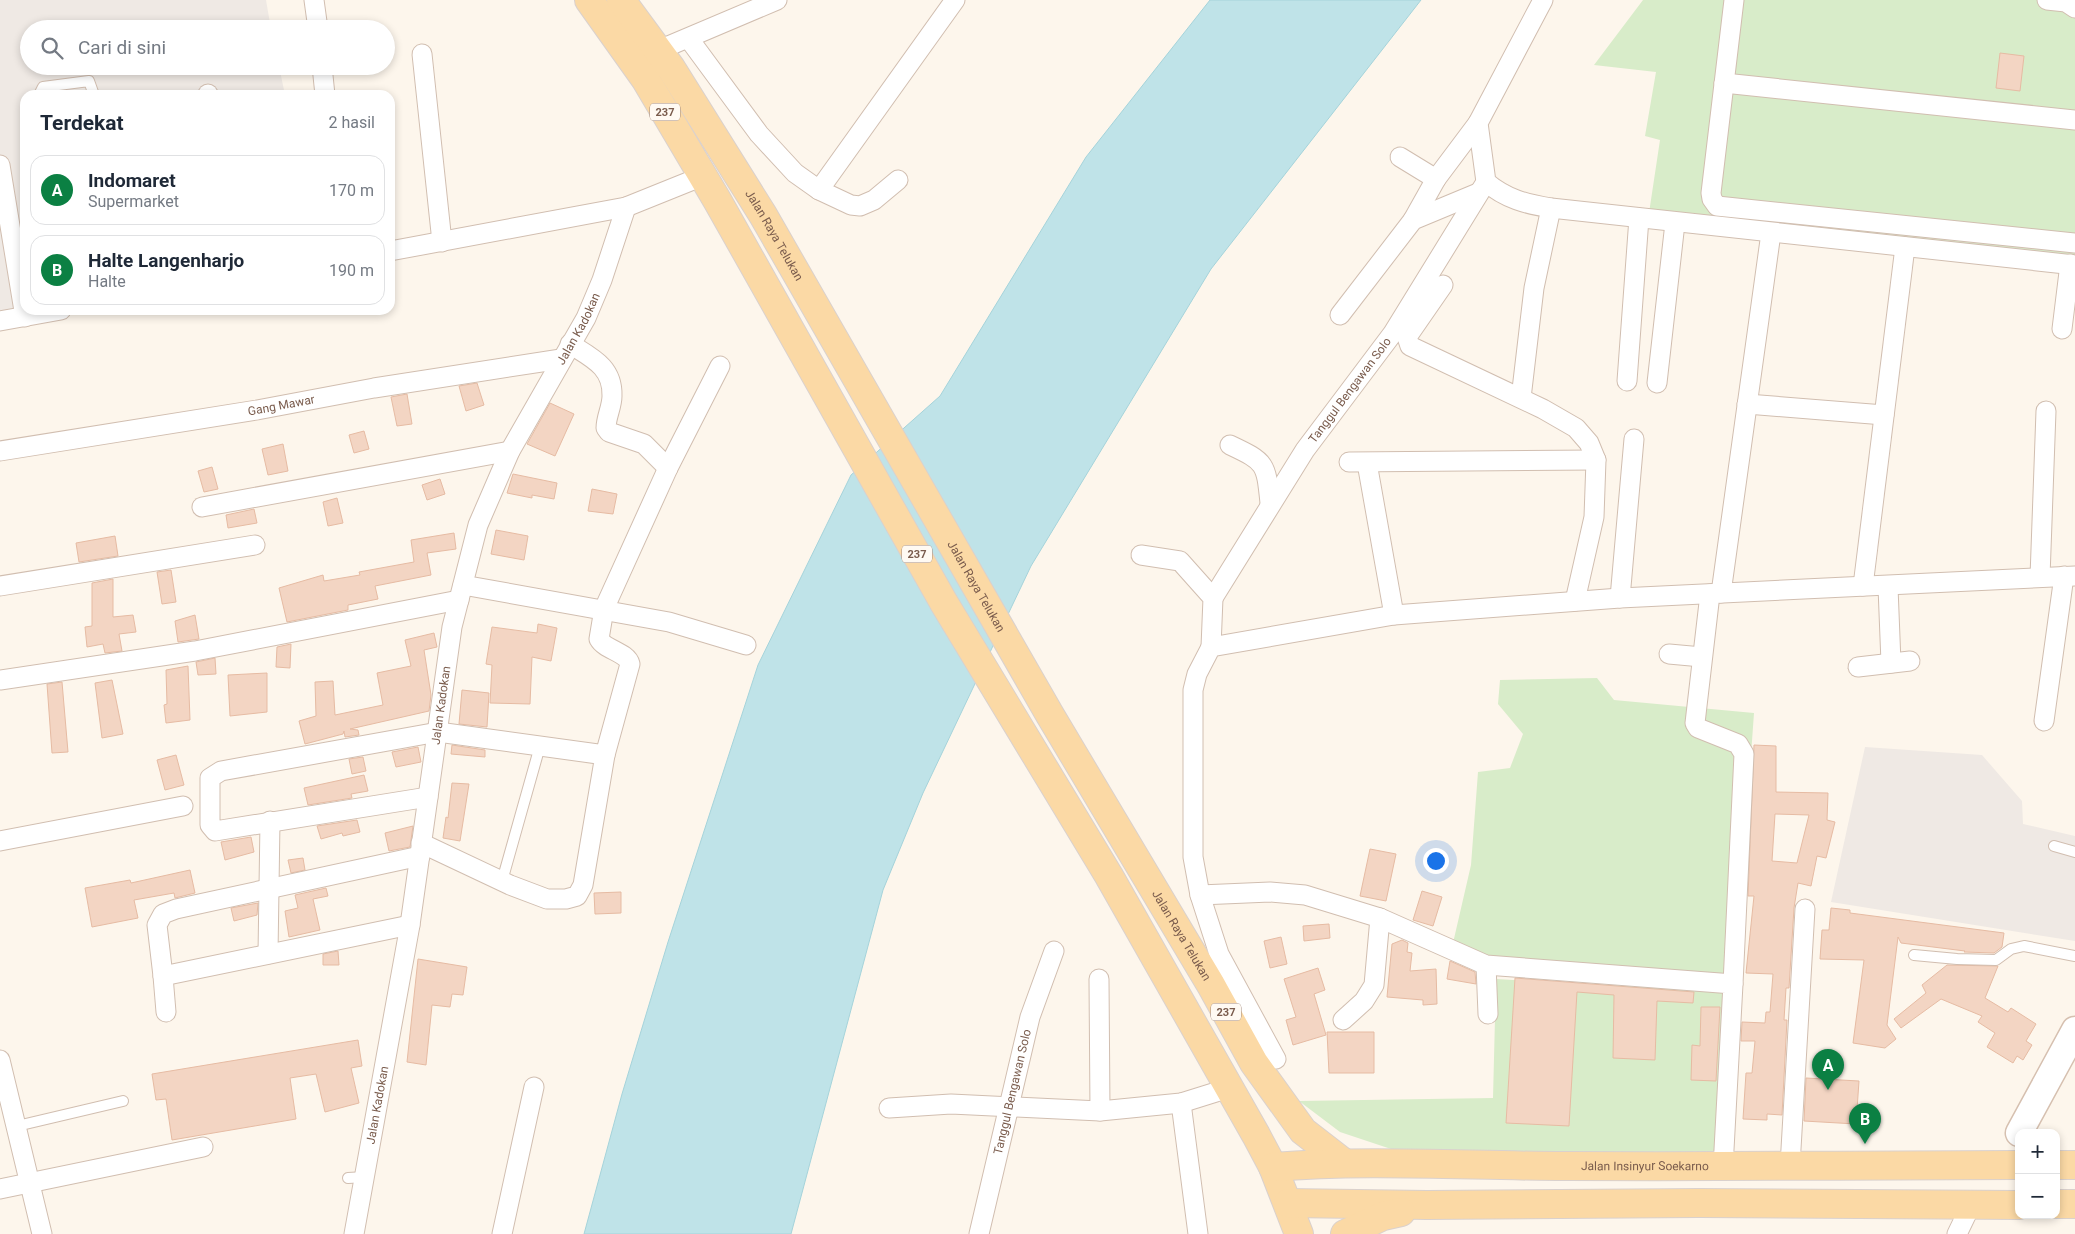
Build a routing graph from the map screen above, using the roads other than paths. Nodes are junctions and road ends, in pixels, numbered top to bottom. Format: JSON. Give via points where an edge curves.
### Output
{"nodes":[{"id":1,"x":314,"y":0,"type":"edge"},
{"id":2,"x":589,"y":0,"type":"edge"},
{"id":3,"x":622,"y":0,"type":"edge"},
{"id":4,"x":776,"y":0,"type":"edge"},
{"id":5,"x":955,"y":0,"type":"edge"},
{"id":6,"x":1543,"y":0,"type":"edge"},
{"id":7,"x":1734,"y":0,"type":"edge"},
{"id":8,"x":2047,"y":0,"type":"edge"},
{"id":9,"x":2075,"y":8,"type":"edge"},
{"id":10,"x":317,"y":20,"type":"edge"},
{"id":11,"x":689,"y":39,"type":"junction"},
{"id":12,"x":659,"y":50,"type":"junction"},
{"id":13,"x":422,"y":54,"type":"dead end"},
{"id":14,"x":323,"y":75,"type":"edge"},
{"id":15,"x":1724,"y":83,"type":"junction"},
{"id":16,"x":42,"y":90,"type":"edge"},
{"id":17,"x":92,"y":90,"type":"edge"},
{"id":18,"x":324,"y":90,"type":"edge"},
{"id":19,"x":2075,"y":120,"type":"edge"},
{"id":20,"x":1478,"y":123,"type":"junction"},
{"id":21,"x":1400,"y":157,"type":"dead end"},
{"id":22,"x":0,"y":165,"type":"edge"},
{"id":23,"x":703,"y":176,"type":"junction"},
{"id":24,"x":1436,"y":179,"type":"junction"},
{"id":25,"x":898,"y":180,"type":"dead end"},
{"id":26,"x":1482,"y":188,"type":"junction"},
{"id":27,"x":819,"y":190,"type":"junction"},
{"id":28,"x":626,"y":207,"type":"junction"},
{"id":29,"x":1551,"y":208,"type":"junction"},
{"id":30,"x":1639,"y":218,"type":"junction"},
{"id":31,"x":1413,"y":220,"type":"junction"},
{"id":32,"x":1674,"y":223,"type":"junction"},
{"id":33,"x":1771,"y":234,"type":"junction"},
{"id":34,"x":442,"y":242,"type":"junction"},
{"id":35,"x":2075,"y":243,"type":"edge"},
{"id":36,"x":1906,"y":247,"type":"junction"},
{"id":37,"x":395,"y":251,"type":"edge"},
{"id":38,"x":2073,"y":264,"type":"edge"},
{"id":39,"x":1443,"y":285,"type":"dead end"},
{"id":40,"x":20,"y":286,"type":"edge"},
{"id":41,"x":31,"y":315,"type":"edge"},
{"id":42,"x":1340,"y":315,"type":"dead end"},
{"id":43,"x":25,"y":316,"type":"joint"},
{"id":44,"x":0,"y":321,"type":"edge"},
{"id":45,"x":2062,"y":329,"type":"dead end"},
{"id":46,"x":566,"y":351,"type":"junction"},
{"id":47,"x":720,"y":366,"type":"dead end"},
{"id":48,"x":1627,"y":381,"type":"dead end"},
{"id":49,"x":1657,"y":383,"type":"dead end"},
{"id":50,"x":1522,"y":398,"type":"junction"},
{"id":51,"x":1747,"y":404,"type":"junction"},
{"id":52,"x":2046,"y":410,"type":"dead end"},
{"id":53,"x":1884,"y":415,"type":"junction"},
{"id":54,"x":1634,"y":439,"type":"dead end"},
{"id":55,"x":1230,"y":445,"type":"dead end"},
{"id":56,"x":0,"y":451,"type":"edge"},
{"id":57,"x":510,"y":451,"type":"junction"},
{"id":58,"x":1596,"y":460,"type":"junction"},
{"id":59,"x":668,"y":468,"type":"junction"},
{"id":60,"x":1270,"y":503,"type":"junction"},
{"id":61,"x":202,"y":506,"type":"dead end"},
{"id":62,"x":255,"y":545,"type":"dead end"},
{"id":63,"x":1141,"y":555,"type":"dead end"},
{"id":64,"x":2070,"y":576,"type":"edge"},
{"id":65,"x":2040,"y":577,"type":"junction"},
{"id":66,"x":0,"y":586,"type":"edge"},
{"id":67,"x":1863,"y":586,"type":"junction"},
{"id":68,"x":1888,"y":587,"type":"junction"},
{"id":69,"x":461,"y":593,"type":"junction"},
{"id":70,"x":1716,"y":594,"type":"junction"},
{"id":71,"x":1213,"y":598,"type":"junction"},
{"id":72,"x":1620,"y":598,"type":"junction"},
{"id":73,"x":1575,"y":601,"type":"junction"},
{"id":74,"x":604,"y":609,"type":"junction"},
{"id":75,"x":1394,"y":614,"type":"junction"},
{"id":76,"x":746,"y":645,"type":"dead end"},
{"id":77,"x":1211,"y":646,"type":"junction"},
{"id":78,"x":1670,"y":654,"type":"dead end"},
{"id":79,"x":1702,"y":657,"type":"junction"},
{"id":80,"x":1910,"y":661,"type":"dead end"},
{"id":81,"x":1891,"y":663,"type":"junction"},
{"id":82,"x":1858,"y":667,"type":"dead end"},
{"id":83,"x":0,"y":680,"type":"edge"},
{"id":84,"x":2044,"y":721,"type":"dead end"},
{"id":85,"x":438,"y":732,"type":"junction"},
{"id":86,"x":540,"y":746,"type":"junction"},
{"id":87,"x":605,"y":755,"type":"junction"},
{"id":88,"x":428,"y":797,"type":"junction"},
{"id":89,"x":183,"y":806,"type":"dead end"},
{"id":90,"x":270,"y":821,"type":"junction"},
{"id":91,"x":0,"y":841,"type":"edge"},
{"id":92,"x":2054,"y":846,"type":"dead end"},
{"id":93,"x":420,"y":849,"type":"junction"},
{"id":94,"x":2075,"y":852,"type":"edge"},
{"id":95,"x":502,"y":881,"type":"junction"},
{"id":96,"x":268,"y":889,"type":"junction"},
{"id":97,"x":1200,"y":895,"type":"junction"},
{"id":98,"x":1804,"y":909,"type":"dead end"},
{"id":99,"x":1380,"y":918,"type":"junction"},
{"id":100,"x":410,"y":925,"type":"junction"},
{"id":101,"x":1054,"y":951,"type":"dead end"},
{"id":102,"x":268,"y":954,"type":"junction"},
{"id":103,"x":1914,"y":955,"type":"dead end"},
{"id":104,"x":2075,"y":956,"type":"edge"},
{"id":105,"x":1486,"y":965,"type":"junction"},
{"id":106,"x":163,"y":976,"type":"junction"},
{"id":107,"x":1099,"y":979,"type":"dead end"},
{"id":108,"x":1733,"y":984,"type":"junction"},
{"id":109,"x":166,"y":1012,"type":"dead end"},
{"id":110,"x":1488,"y":1014,"type":"dead end"},
{"id":111,"x":1343,"y":1020,"type":"dead end"},
{"id":112,"x":2075,"y":1030,"type":"edge"},
{"id":113,"x":1276,"y":1059,"type":"dead end"},
{"id":114,"x":0,"y":1060,"type":"edge"},
{"id":115,"x":534,"y":1087,"type":"dead end"},
{"id":116,"x":1229,"y":1088,"type":"junction"},
{"id":117,"x":123,"y":1101,"type":"dead end"},
{"id":118,"x":1181,"y":1103,"type":"junction"},
{"id":119,"x":889,"y":1108,"type":"dead end"},
{"id":120,"x":1008,"y":1109,"type":"junction"},
{"id":121,"x":1100,"y":1111,"type":"junction"},
{"id":122,"x":17,"y":1126,"type":"junction"},
{"id":123,"x":2021,"y":1129,"type":"edge"},
{"id":124,"x":203,"y":1147,"type":"dead end"},
{"id":125,"x":2015,"y":1147,"type":"edge"},
{"id":126,"x":1343,"y":1162,"type":"junction"},
{"id":127,"x":2010,"y":1165,"type":"edge"},
{"id":128,"x":2060,"y":1165,"type":"edge"},
{"id":129,"x":2075,"y":1165,"type":"edge"},
{"id":130,"x":1790,"y":1166,"type":"junction"},
{"id":131,"x":1272,"y":1167,"type":"junction"},
{"id":132,"x":1720,"y":1168,"type":"junction"},
{"id":133,"x":31,"y":1182,"type":"junction"},
{"id":134,"x":0,"y":1189,"type":"edge"},
{"id":135,"x":1288,"y":1203,"type":"junction"},
{"id":136,"x":1699,"y":1203,"type":"junction"},
{"id":137,"x":1745,"y":1203,"type":"junction"},
{"id":138,"x":2015,"y":1204,"type":"edge"},
{"id":139,"x":2060,"y":1204,"type":"edge"},
{"id":140,"x":2075,"y":1204,"type":"edge"},
{"id":141,"x":1427,"y":1205,"type":"junction"},
{"id":142,"x":1970,"y":1205,"type":"junction"},
{"id":143,"x":42,"y":1234,"type":"edge"},
{"id":144,"x":354,"y":1234,"type":"edge"},
{"id":145,"x":502,"y":1234,"type":"edge"},
{"id":146,"x":979,"y":1234,"type":"edge"},
{"id":147,"x":1198,"y":1234,"type":"edge"},
{"id":148,"x":1299,"y":1234,"type":"edge"},
{"id":149,"x":1345,"y":1234,"type":"edge"},
{"id":150,"x":1957,"y":1234,"type":"edge"}],
"edges":[{"from":1,"to":10,"type":"street"},
{"from":2,"to":23,"type":"main road","number":"237","via":[[646,80]]},
{"from":3,"to":12,"type":"main road","name":"Jalan Raya Telukan","number":"237"},
{"from":4,"to":11,"type":"street"},
{"from":5,"to":27,"type":"street"},
{"from":6,"to":20,"type":"street"},
{"from":7,"to":15,"type":"street"},
{"from":8,"to":9,"type":"street","via":[[2066,2]]},
{"from":11,"to":12,"type":"street"},
{"from":11,"to":27,"type":"street","via":[[778,157]]},
{"from":12,"to":126,"type":"main road","name":"Jalan Raya Telukan","number":"237","via":[[763,215],[1050,716],[1254,1063],[1303,1131]]},
{"from":13,"to":34,"type":"street"},
{"from":14,"to":18,"type":"street"},
{"from":15,"to":19,"type":"street"},
{"from":15,"to":35,"type":"street","via":[[1712,193],[1712,199],[1718,206]]},
{"from":16,"to":17,"type":"lane","via":[[43,87],[89,81]]},
{"from":20,"to":24,"type":"street"},
{"from":20,"to":26,"type":"street"},
{"from":21,"to":24,"type":"street"},
{"from":22,"to":40,"type":"street"},
{"from":23,"to":28,"type":"street"},
{"from":23,"to":116,"type":"main road","number":"237","via":[[944,603],[1108,876]]},
{"from":24,"to":31,"type":"street"},
{"from":25,"to":27,"type":"street","via":[[874,200],[860,206]]},
{"from":26,"to":29,"type":"street","via":[[1523,203]]},
{"from":26,"to":31,"type":"street"},
{"from":26,"to":60,"type":"street","name":"Tanggul Bengawan Solo","via":[[1393,333],[1305,450]]},
{"from":28,"to":34,"type":"street"},
{"from":28,"to":46,"type":"street","name":"Jalan Kadokan","via":[[602,280],[586,318]]},
{"from":29,"to":30,"type":"street"},
{"from":29,"to":50,"type":"street","via":[[1534,288]]},
{"from":30,"to":32,"type":"street"},
{"from":30,"to":48,"type":"street"},
{"from":31,"to":42,"type":"street"},
{"from":32,"to":33,"type":"street"},
{"from":32,"to":49,"type":"street"},
{"from":33,"to":36,"type":"street"},
{"from":33,"to":51,"type":"street"},
{"from":34,"to":37,"type":"street"},
{"from":36,"to":38,"type":"street"},
{"from":36,"to":53,"type":"street"},
{"from":38,"to":45,"type":"street"},
{"from":39,"to":50,"type":"street","via":[[1407,337],[1407,342]]},
{"from":41,"to":43,"type":"street"},
{"from":43,"to":44,"type":"street"},
{"from":46,"to":56,"type":"street","name":"Gang Mawar","via":[[257,410]]},
{"from":46,"to":57,"type":"street","name":"Jalan Kadokan"},
{"from":46,"to":59,"type":"street","via":[[602,364],[610,377],[612,397],[606,428],[609,432],[644,444]]},
{"from":47,"to":59,"type":"street"},
{"from":50,"to":58,"type":"street","via":[[1576,428],[1589,443]]},
{"from":51,"to":53,"type":"street"},
{"from":51,"to":70,"type":"street"},
{"from":52,"to":65,"type":"street"},
{"from":53,"to":67,"type":"street"},
{"from":54,"to":72,"type":"street"},
{"from":55,"to":60,"type":"street","via":[[1263,463]]},
{"from":57,"to":61,"type":"street"},
{"from":57,"to":69,"type":"street","name":"Jalan Kadokan","via":[[478,525]]},
{"from":58,"to":73,"type":"street","via":[[1594,517]]},
{"from":58,"to":75,"type":"street","via":[[1358,462]]},
{"from":59,"to":74,"type":"street"},
{"from":60,"to":71,"type":"street","name":"Tanggul Bengawan Solo"},
{"from":62,"to":66,"type":"street"},
{"from":63,"to":71,"type":"street","via":[[1180,561]]},
{"from":64,"to":65,"type":"street"},
{"from":64,"to":84,"type":"street"},
{"from":65,"to":68,"type":"street"},
{"from":67,"to":68,"type":"street"},
{"from":67,"to":70,"type":"street"},
{"from":68,"to":81,"type":"street"},
{"from":69,"to":74,"type":"street"},
{"from":69,"to":83,"type":"street","via":[[195,651]]},
{"from":69,"to":85,"type":"street","name":"Jalan Kadokan","via":[[452,627]]},
{"from":70,"to":72,"type":"street"},
{"from":70,"to":79,"type":"street"},
{"from":71,"to":77,"type":"street"},
{"from":72,"to":73,"type":"street"},
{"from":73,"to":75,"type":"street"},
{"from":74,"to":76,"type":"street","via":[[669,622]]},
{"from":74,"to":87,"type":"street","via":[[598,639],[627,658],[630,664]]},
{"from":75,"to":77,"type":"street"},
{"from":77,"to":97,"type":"street","via":[[1193,690],[1193,858]]},
{"from":78,"to":79,"type":"street"},
{"from":79,"to":108,"type":"street","via":[[1695,723],[1698,728],[1738,744],[1744,754]]},
{"from":80,"to":81,"type":"street"},
{"from":81,"to":82,"type":"street"},
{"from":85,"to":86,"type":"street"},
{"from":85,"to":88,"type":"street","name":"Jalan Kadokan"},
{"from":85,"to":90,"type":"street","via":[[221,772],[210,778],[210,825],[215,831]]},
{"from":86,"to":87,"type":"street"},
{"from":86,"to":95,"type":"lane"},
{"from":87,"to":95,"type":"street","via":[[594,805],[583,885],[577,896],[547,899]]},
{"from":88,"to":90,"type":"street"},
{"from":88,"to":93,"type":"street","name":"Jalan Kadokan"},
{"from":89,"to":91,"type":"street"},
{"from":90,"to":96,"type":"street"},
{"from":92,"to":94,"type":"lane"},
{"from":93,"to":95,"type":"street"},
{"from":93,"to":96,"type":"street"},
{"from":93,"to":100,"type":"street","name":"Jalan Kadokan"},
{"from":96,"to":102,"type":"street"},
{"from":96,"to":106,"type":"street","via":[[163,914],[158,925]]},
{"from":97,"to":99,"type":"street","via":[[1305,894]]},
{"from":97,"to":113,"type":"street","via":[[1219,954]]},
{"from":98,"to":130,"type":"street"},
{"from":99,"to":105,"type":"street"},
{"from":99,"to":111,"type":"street","via":[[1374,985],[1364,1001]]},
{"from":100,"to":102,"type":"street"},
{"from":100,"to":144,"type":"street","name":"Jalan Kadokan","via":[[356,1177]]},
{"from":101,"to":120,"type":"street","name":"Tanggul Bengawan Solo","via":[[1030,1017]]},
{"from":102,"to":106,"type":"street"},
{"from":103,"to":104,"type":"lane","via":[[1996,960],[2011,949],[2024,946]]},
{"from":105,"to":108,"type":"street"},
{"from":105,"to":110,"type":"street"},
{"from":106,"to":109,"type":"street"},
{"from":107,"to":121,"type":"street"},
{"from":108,"to":132,"type":"street"},
{"from":112,"to":123,"type":"main road"},
{"from":114,"to":122,"type":"street"},
{"from":115,"to":145,"type":"street"},
{"from":116,"to":118,"type":"street"},
{"from":116,"to":131,"type":"main road","number":"237"},
{"from":117,"to":122,"type":"lane"},
{"from":118,"to":121,"type":"street"},
{"from":118,"to":147,"type":"street"},
{"from":119,"to":120,"type":"street","via":[[951,1104]]},
{"from":120,"to":121,"type":"street"},
{"from":120,"to":146,"type":"street","name":"Tanggul Bengawan Solo"},
{"from":122,"to":133,"type":"street"},
{"from":124,"to":133,"type":"street"},
{"from":125,"to":127,"type":"main road"},
{"from":126,"to":131,"type":"main road","name":"Jalan Insinyur Soekarno"},
{"from":126,"to":132,"type":"main road","name":"Jalan Insinyur Soekarno"},
{"from":127,"to":130,"type":"main road","name":"Jalan Insinyur Soekarno"},
{"from":128,"to":129,"type":"main road"},
{"from":130,"to":132,"type":"main road","name":"Jalan Insinyur Soekarno"},
{"from":131,"to":135,"type":"main road"},
{"from":132,"to":136,"type":"main road","via":[[1706,1178],[1710,1189]]},
{"from":132,"to":137,"type":"main road","via":[[1733,1178],[1738,1198]]},
{"from":133,"to":134,"type":"street"},
{"from":133,"to":143,"type":"street"},
{"from":135,"to":141,"type":"main road"},
{"from":135,"to":148,"type":"main road"},
{"from":136,"to":137,"type":"main road"},
{"from":136,"to":141,"type":"main road"},
{"from":137,"to":142,"type":"main road"},
{"from":138,"to":142,"type":"main road"},
{"from":139,"to":140,"type":"main road"},
{"from":141,"to":149,"type":"main road","via":[[1383,1216]]},
{"from":142,"to":150,"type":"street"}]}
